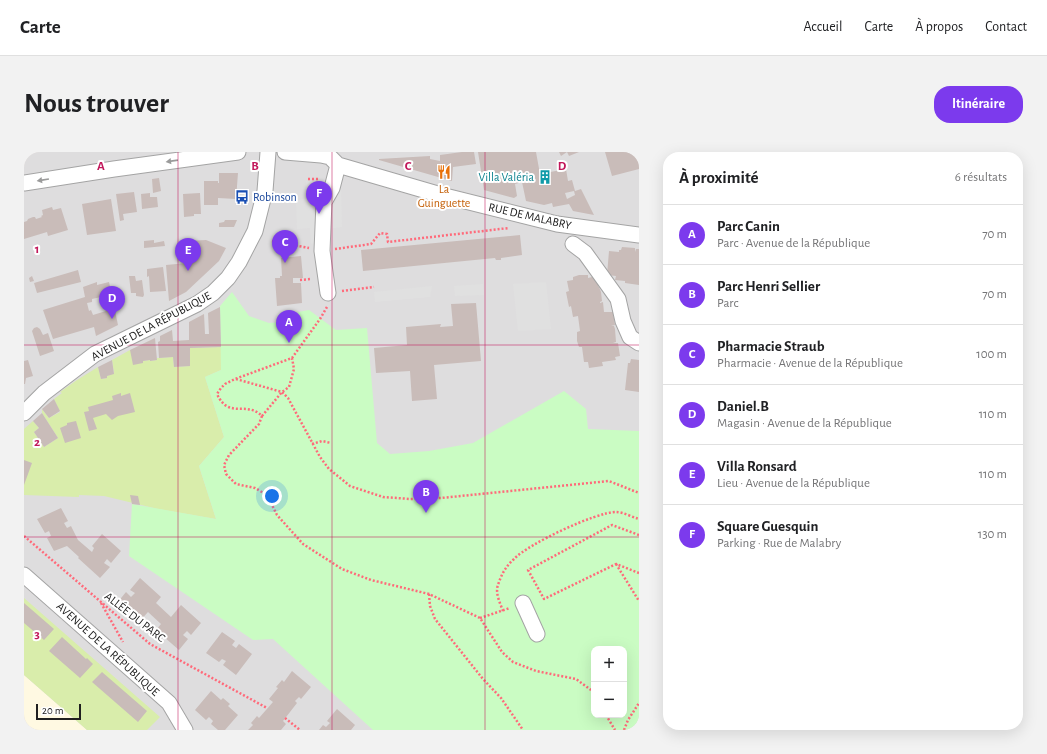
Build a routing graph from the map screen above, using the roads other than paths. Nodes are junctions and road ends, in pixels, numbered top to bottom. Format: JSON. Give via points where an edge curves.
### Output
{"nodes":[{"id":1,"x":238,"y":152,"type":"edge"},
{"id":2,"x":268,"y":152,"type":"edge"},
{"id":3,"x":286,"y":152,"type":"edge"},
{"id":4,"x":335,"y":158,"type":"edge"},
{"id":5,"x":24,"y":183,"type":"edge"},
{"id":6,"x":639,"y":235,"type":"edge"},
{"id":7,"x":573,"y":244,"type":"dead end"},
{"id":8,"x":328,"y":293,"type":"road end"},
{"id":9,"x":639,"y":343,"type":"edge"},
{"id":10,"x":24,"y":413,"type":"edge"},
{"id":11,"x":24,"y":575,"type":"edge"},
{"id":12,"x":523,"y":603,"type":"dead end"},
{"id":13,"x":537,"y":634,"type":"dead end"},
{"id":14,"x":185,"y":730,"type":"edge"}],
"edges":[{"from":1,"to":5,"type":"street","one_way":true},
{"from":2,"to":10,"type":"street","name":"AVENUE DE LA RÉPUBLIQUE","via":[[265,191],[255,231],[228,278],[197,304],[95,354],[44,393]]},
{"from":3,"to":4,"type":"street","name":"RUE DE MALABRY"},
{"from":4,"to":6,"type":"street","name":"RUE DE MALABRY","via":[[441,195],[557,224]]},
{"from":4,"to":8,"type":"street","via":[[332,188],[324,202],[322,229],[322,251]]},
{"from":7,"to":9,"type":"street","via":[[585,253],[618,299],[630,337]]},
{"from":11,"to":14,"type":"street","name":"AVENUE DE LA RÉPUBLIQUE","via":[[169,703]]},
{"from":12,"to":13,"type":"street"}]}
